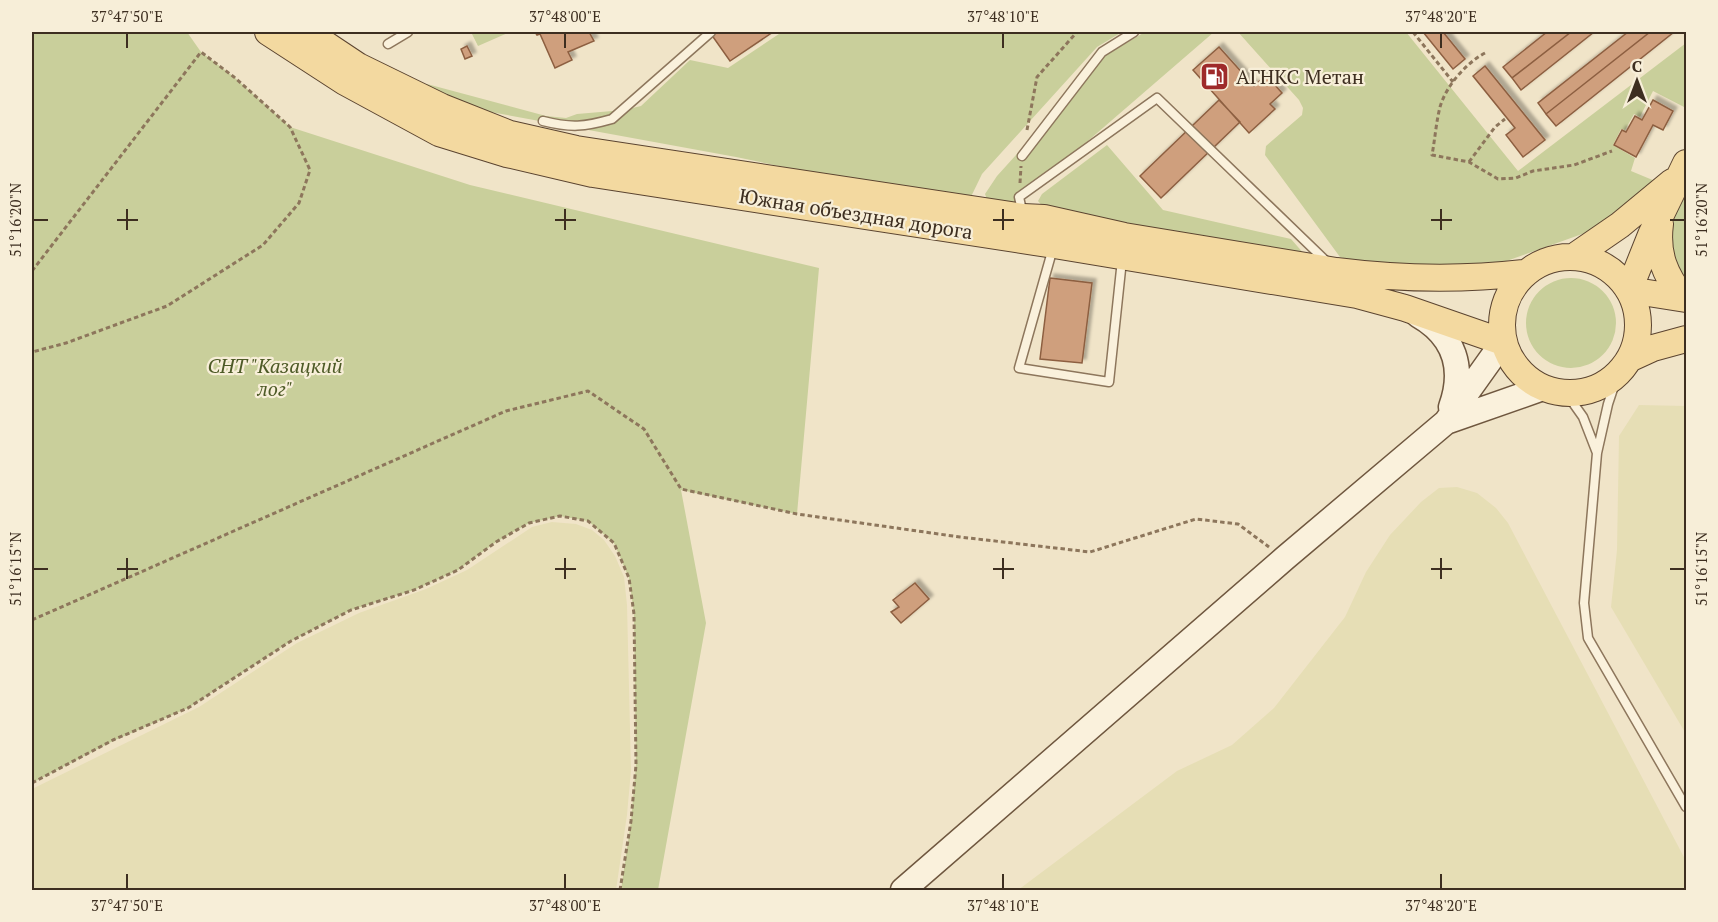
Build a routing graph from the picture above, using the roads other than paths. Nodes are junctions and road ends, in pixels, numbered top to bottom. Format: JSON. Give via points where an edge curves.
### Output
{"nodes":[{"id":1,"x":268,"y":32,"type":"edge"},
{"id":2,"x":307,"y":32,"type":"edge"},
{"id":3,"x":408,"y":32,"type":"edge"},
{"id":4,"x":711,"y":32,"type":"edge"},
{"id":5,"x":1134,"y":32,"type":"edge"},
{"id":6,"x":388,"y":44,"type":"dead end"},
{"id":7,"x":543,"y":121,"type":"dead end"},
{"id":8,"x":1022,"y":156,"type":"road end"},
{"id":9,"x":1682,"y":171,"type":"edge"},
{"id":10,"x":1021,"y":218,"type":"junction"},
{"id":11,"x":1054,"y":245,"type":"junction"},
{"id":12,"x":1123,"y":256,"type":"junction"},
{"id":13,"x":1575,"y":256,"type":"junction"},
{"id":14,"x":1336,"y":271,"type":"junction"},
{"id":15,"x":1524,"y":273,"type":"junction"},
{"id":16,"x":1629,"y":290,"type":"junction"},
{"id":17,"x":1685,"y":299,"type":"edge"},
{"id":18,"x":1406,"y":308,"type":"junction"},
{"id":19,"x":1686,"y":339,"type":"edge"},
{"id":20,"x":1503,"y":342,"type":"junction"},
{"id":21,"x":1624,"y":367,"type":"junction"},
{"id":22,"x":1554,"y":391,"type":"junction"},
{"id":23,"x":1446,"y":422,"type":"junction"},
{"id":24,"x":1597,"y":453,"type":"junction"},
{"id":25,"x":1686,"y":807,"type":"edge"},
{"id":26,"x":903,"y":891,"type":"edge"}],
"edges":[{"from":1,"to":10,"type":"main road","name":"Южная объездная дорога","via":[[345,82],[439,133],[507,154],[593,174]]},
{"from":2,"to":10,"type":"main road","name":"Южная объездная дорога","via":[[358,66],[442,107],[510,134],[576,149]]},
{"from":3,"to":6,"type":"lane"},
{"from":4,"to":7,"type":"lane","via":[[612,119],[567,127]]},
{"from":5,"to":8,"type":"lane","via":[[1102,52]]},
{"from":9,"to":13,"type":"main road","via":[[1620,225]]},
{"from":9,"to":16,"type":"main road"},
{"from":9,"to":17,"type":"main road","via":[[1663,210],[1659,246],[1669,280]]},
{"from":10,"to":11,"type":"main road","name":"Южная объездная дорога"},
{"from":10,"to":14,"type":"main road","name":"Южная объездная дорога","via":[[1044,218],[1124,236]]},
{"from":10,"to":14,"type":"lane","via":[[1157,98]]},
{"from":11,"to":12,"type":"main road","name":"Южная объездная дорога"},
{"from":11,"to":12,"type":"lane","via":[[1019,368],[1109,381]]},
{"from":12,"to":18,"type":"main road","name":"Южная объездная дорога","via":[[1357,295]]},
{"from":13,"to":15,"type":"main road","via":[[1557,257]]},
{"from":13,"to":16,"type":"main road","via":[[1597,262],[1615,273]]},
{"from":14,"to":15,"type":"main road","name":"Южная объездная дорога","via":[[1438,278]]},
{"from":15,"to":20,"type":"main road","via":[[1504,305]]},
{"from":16,"to":17,"type":"main road"},
{"from":16,"to":21,"type":"main road","via":[[1638,313],[1638,337]]},
{"from":18,"to":20,"type":"main road","name":"Южная объездная дорога"},
{"from":18,"to":23,"type":"street","via":[[1433,323],[1454,354],[1459,375]]},
{"from":19,"to":21,"type":"main road","via":[[1653,348]]},
{"from":20,"to":22,"type":"main road","via":[[1511,361],[1525,377]]},
{"from":20,"to":23,"type":"street"},
{"from":21,"to":22,"type":"main road","via":[[1594,389]]},
{"from":21,"to":24,"type":"lane","via":[[1608,404]]},
{"from":22,"to":23,"type":"street"},
{"from":22,"to":24,"type":"lane","via":[[1583,417]]},
{"from":23,"to":26,"type":"street"},
{"from":24,"to":25,"type":"lane","via":[[1584,603],[1588,638]]}]}
